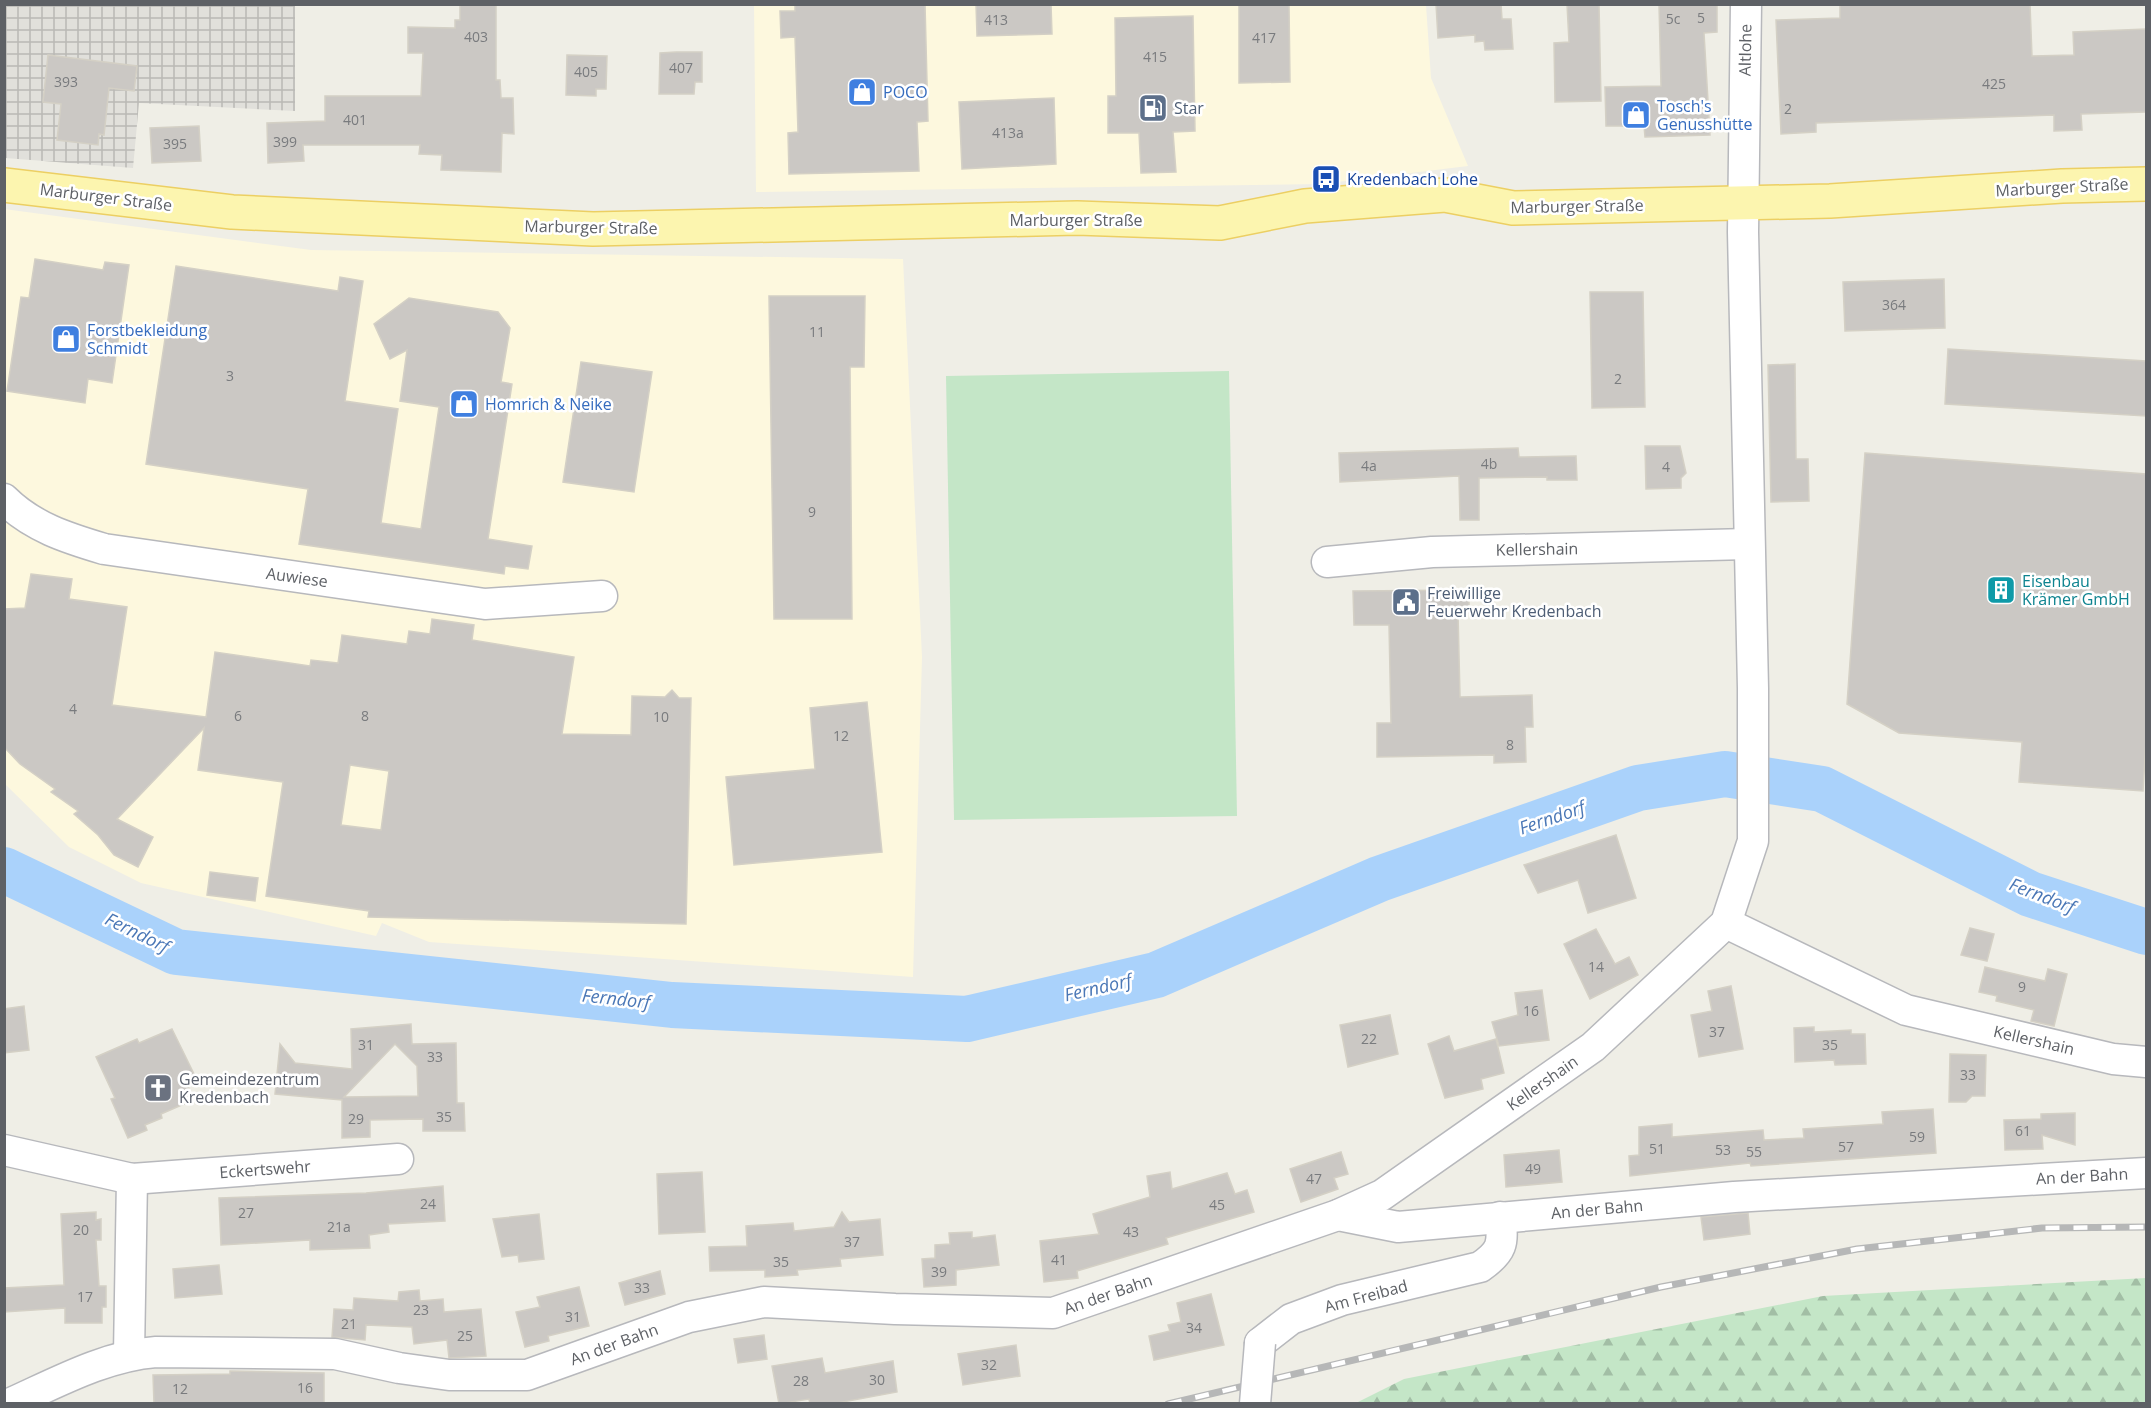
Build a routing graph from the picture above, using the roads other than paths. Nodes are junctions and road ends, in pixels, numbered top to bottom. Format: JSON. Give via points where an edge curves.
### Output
{"nodes":[{"id":1,"x":1746,"y":4,"type":"edge"},
{"id":2,"x":2146,"y":184,"type":"edge"},
{"id":3,"x":4,"y":185,"type":"edge"},
{"id":4,"x":1743,"y":203,"type":"junction"},
{"id":5,"x":4,"y":500,"type":"edge"},
{"id":6,"x":1748,"y":544,"type":"junction"},
{"id":7,"x":1327,"y":562,"type":"dead end"},
{"id":8,"x":602,"y":596,"type":"dead end"},
{"id":9,"x":1726,"y":923,"type":"junction"},
{"id":10,"x":2146,"y":1062,"type":"edge"},
{"id":11,"x":4,"y":1150,"type":"edge"},
{"id":12,"x":398,"y":1159,"type":"dead end"},
{"id":13,"x":2146,"y":1173,"type":"edge"},
{"id":14,"x":132,"y":1179,"type":"junction"},
{"id":15,"x":1338,"y":1215,"type":"junction"},
{"id":16,"x":1500,"y":1217,"type":"junction"},
{"id":17,"x":129,"y":1354,"type":"junction"},
{"id":18,"x":9,"y":1404,"type":"edge"},
{"id":19,"x":1255,"y":1404,"type":"edge"}],
"edges":[{"from":1,"to":4,"type":"street","name":"Altlohe"},
{"from":2,"to":4,"type":"main road","name":"Marburger Straße"},
{"from":3,"to":4,"type":"main road","name":"Marburger Straße","via":[[232,212],[593,229],[1077,218],[1220,223],[1305,206],[1445,195],[1513,208]]},
{"from":4,"to":6,"type":"street","name":"Kellershain"},
{"from":5,"to":8,"type":"street","name":"Auwiese","via":[[56,534],[104,549],[485,604]]},
{"from":6,"to":7,"type":"street","name":"Kellershain","via":[[1432,552]]},
{"from":6,"to":9,"type":"street","name":"Kellershain","via":[[1753,841]]},
{"from":9,"to":10,"type":"street","name":"Kellershain","via":[[1906,1010],[2113,1059]]},
{"from":9,"to":15,"type":"street","name":"Kellershain","via":[[1593,1047],[1382,1195]]},
{"from":11,"to":14,"type":"street","name":"Eckertswehr"},
{"from":12,"to":14,"type":"street","name":"Eckertswehr"},
{"from":13,"to":16,"type":"street","name":"An der Bahn","via":[[1734,1197]]},
{"from":14,"to":17,"type":"street"},
{"from":15,"to":16,"type":"street","name":"An der Bahn","via":[[1398,1227]]},
{"from":15,"to":17,"type":"street","name":"An der Bahn","via":[[1053,1313],[764,1302],[689,1317],[527,1376],[449,1375],[335,1354]]},
{"from":16,"to":19,"type":"street","name":"Am Freibad","bridge":true,"via":[[1503,1236],[1497,1255],[1480,1267],[1342,1300],[1291,1319],[1260,1343]]},
{"from":17,"to":18,"type":"street","name":"An der Bahn"}]}
